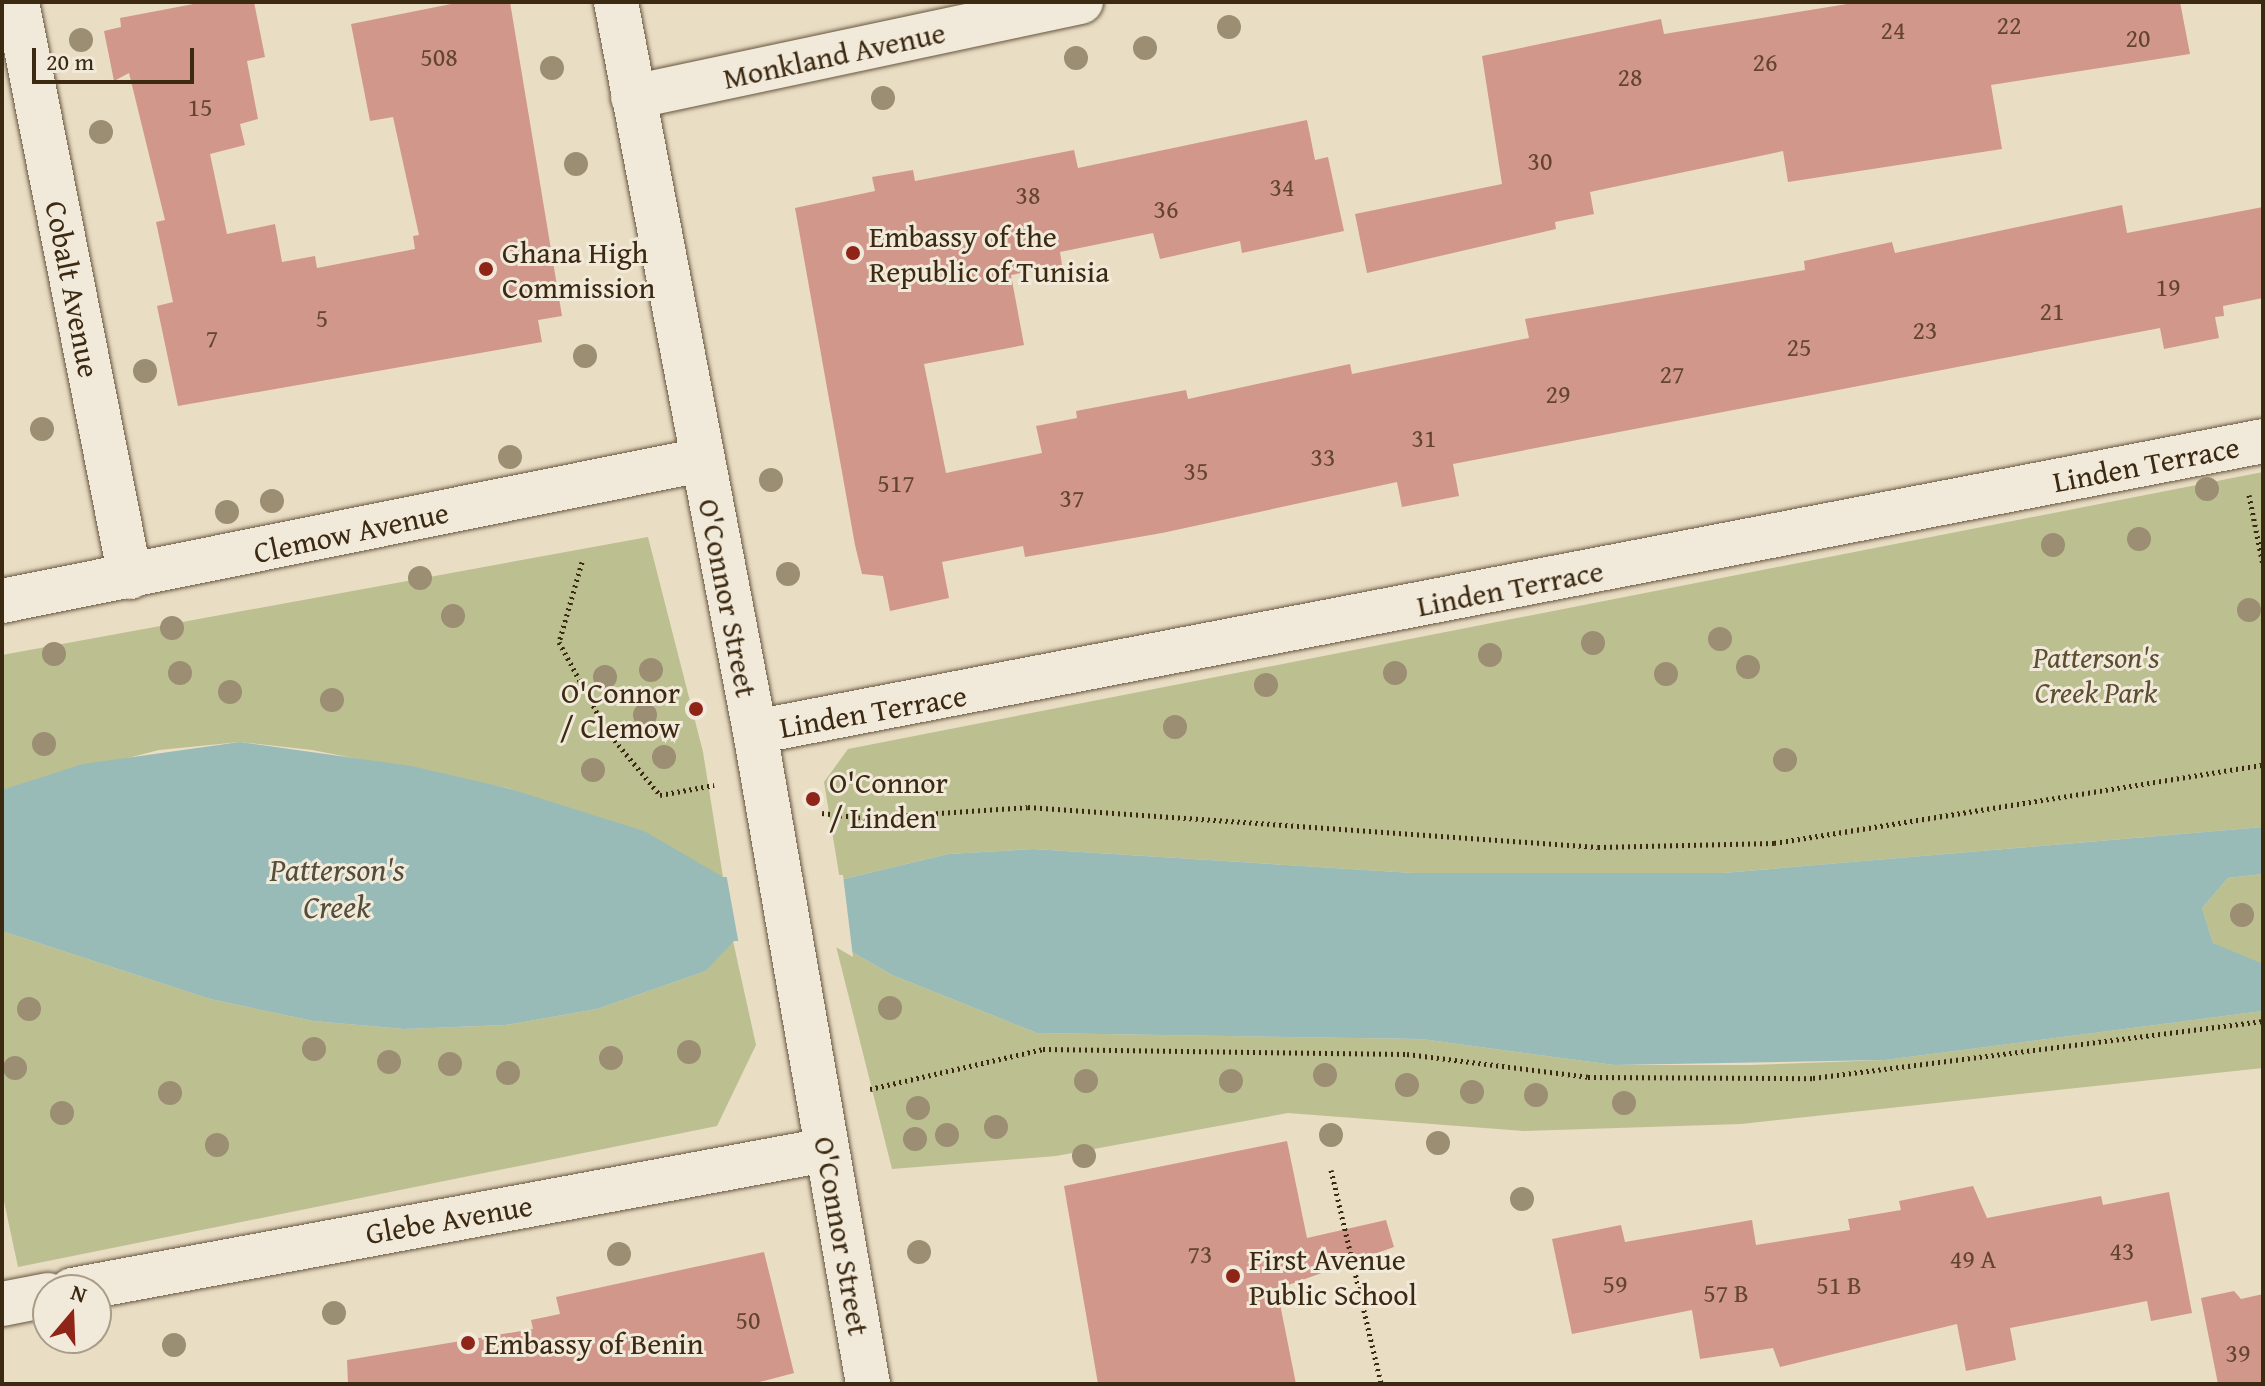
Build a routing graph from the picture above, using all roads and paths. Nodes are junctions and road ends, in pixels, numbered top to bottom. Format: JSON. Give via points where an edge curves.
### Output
{"nodes":[{"id":1,"x":17,"y":2,"type":"edge"},
{"id":2,"x":616,"y":2,"type":"edge"},
{"id":3,"x":1081,"y":2,"type":"edge"},
{"id":4,"x":633,"y":97,"type":"junction"},
{"id":5,"x":2251,"y":444,"type":"edge"},
{"id":6,"x":701,"y":460,"type":"junction"},
{"id":7,"x":582,"y":562,"type":"dead end"},
{"id":8,"x":2263,"y":565,"type":"edge"},
{"id":9,"x":130,"y":577,"type":"junction"},
{"id":10,"x":2,"y":601,"type":"edge"},
{"id":11,"x":755,"y":732,"type":"junction"},
{"id":12,"x":2263,"y":765,"type":"edge"},
{"id":13,"x":713,"y":785,"type":"dead end"},
{"id":14,"x":822,"y":813,"type":"dead end"},
{"id":15,"x":2263,"y":1021,"type":"edge"},
{"id":16,"x":870,"y":1089,"type":"dead end"},
{"id":17,"x":825,"y":1150,"type":"junction"},
{"id":18,"x":1331,"y":1170,"type":"dead end"},
{"id":19,"x":112,"y":1283,"type":"edge"},
{"id":20,"x":32,"y":1298,"type":"edge"},
{"id":21,"x":2,"y":1304,"type":"edge"},
{"id":22,"x":868,"y":1384,"type":"edge"},
{"id":23,"x":1381,"y":1384,"type":"edge"}],
"edges":[{"from":1,"to":9,"type":"street","name":"Cobalt Avenue"},
{"from":2,"to":4,"type":"street","name":"O'Connor Street"},
{"from":3,"to":4,"type":"street","name":"Monkland Avenue"},
{"from":4,"to":6,"type":"street","name":"O'Connor Street"},
{"from":5,"to":8,"type":"path"},
{"from":5,"to":11,"type":"street","name":"Linden Terrace"},
{"from":6,"to":9,"type":"street","name":"Clemow Avenue"},
{"from":6,"to":11,"type":"street","name":"O'Connor Street"},
{"from":7,"to":13,"type":"path","via":[[559,642],[607,731],[660,795]]},
{"from":9,"to":10,"type":"street","name":"Clemow Avenue"},
{"from":11,"to":17,"type":"street","name":"O'Connor Street"},
{"from":12,"to":14,"type":"path","via":[[1774,843],[1598,847],[1028,807],[864,818]]},
{"from":15,"to":16,"type":"path","via":[[1813,1078],[1588,1077],[1407,1054],[1043,1049]]},
{"from":17,"to":19,"type":"street","name":"Glebe Avenue"},
{"from":17,"to":22,"type":"street","name":"O'Connor Street"},
{"from":18,"to":23,"type":"path"},
{"from":20,"to":21,"type":"street"}]}
